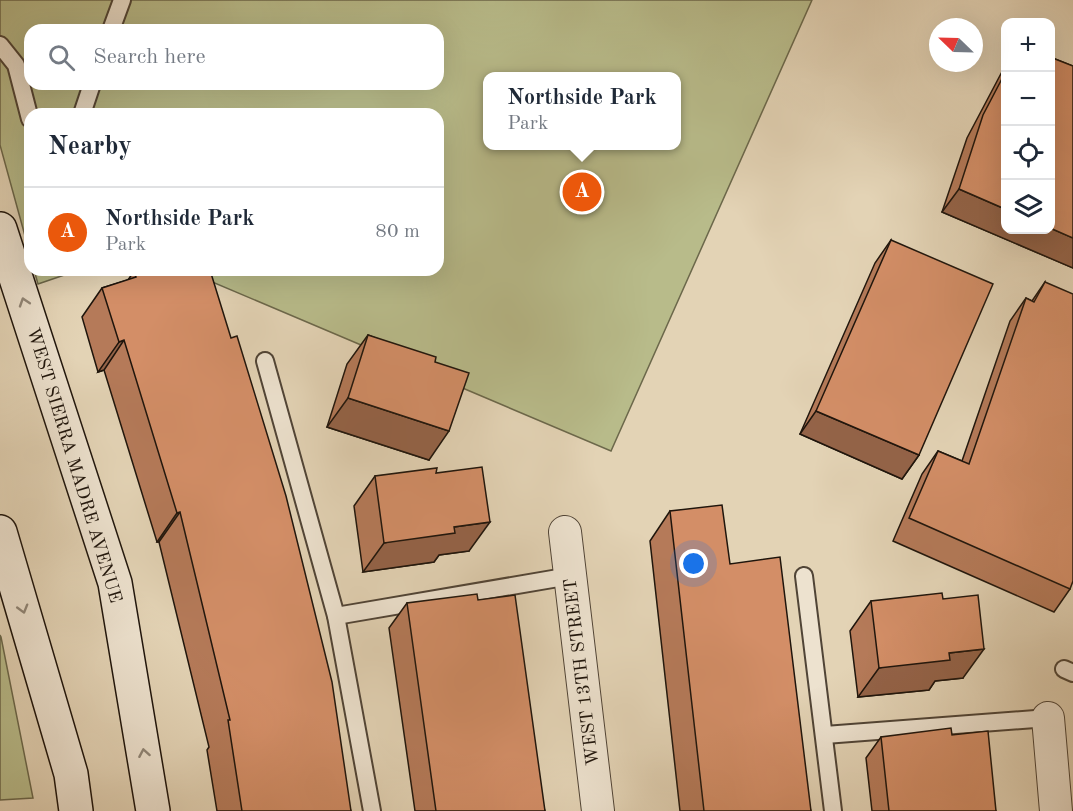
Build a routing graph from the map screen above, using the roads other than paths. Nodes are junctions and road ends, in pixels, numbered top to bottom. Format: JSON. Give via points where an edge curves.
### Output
{"nodes":[{"id":1,"x":122,"y":0,"type":"edge"},
{"id":2,"x":113,"y":24,"type":"edge"},
{"id":3,"x":0,"y":45,"type":"edge"},
{"id":4,"x":90,"y":90,"type":"edge"},
{"id":5,"x":27,"y":108,"type":"edge"},
{"id":6,"x":84,"y":108,"type":"edge"},
{"id":7,"x":0,"y":229,"type":"edge"},
{"id":8,"x":265,"y":361,"type":"dead end"},
{"id":9,"x":0,"y":532,"type":"edge"},
{"id":10,"x":565,"y":532,"type":"dead end"},
{"id":11,"x":570,"y":576,"type":"junction"},
{"id":12,"x":804,"y":576,"type":"dead end"},
{"id":13,"x":336,"y":616,"type":"junction"},
{"id":14,"x":1048,"y":718,"type":"joint"},
{"id":15,"x":825,"y":735,"type":"junction"},
{"id":16,"x":76,"y":811,"type":"edge"},
{"id":17,"x":153,"y":811,"type":"edge"},
{"id":18,"x":372,"y":811,"type":"edge"},
{"id":19,"x":598,"y":811,"type":"edge"},
{"id":20,"x":833,"y":811,"type":"edge"},
{"id":21,"x":1056,"y":811,"type":"edge"}],
"edges":[{"from":1,"to":2,"type":"lane"},
{"from":3,"to":5,"type":"lane","via":[[16,65]]},
{"from":4,"to":6,"type":"lane"},
{"from":17,"to":7,"type":"street","name":"WEST SIERRA MADRE AVENUE","one_way":true,"via":[[115,584]]},
{"from":8,"to":13,"type":"lane"},
{"from":9,"to":16,"type":"street","one_way":true,"via":[[72,774]]},
{"from":10,"to":11,"type":"street","name":"WEST 13TH STREET"},
{"from":11,"to":13,"type":"lane"},
{"from":11,"to":19,"type":"street","name":"WEST 13TH STREET"},
{"from":12,"to":15,"type":"lane"},
{"from":13,"to":18,"type":"lane"},
{"from":14,"to":15,"type":"lane"},
{"from":14,"to":21,"type":"street"},
{"from":15,"to":20,"type":"lane"}]}
